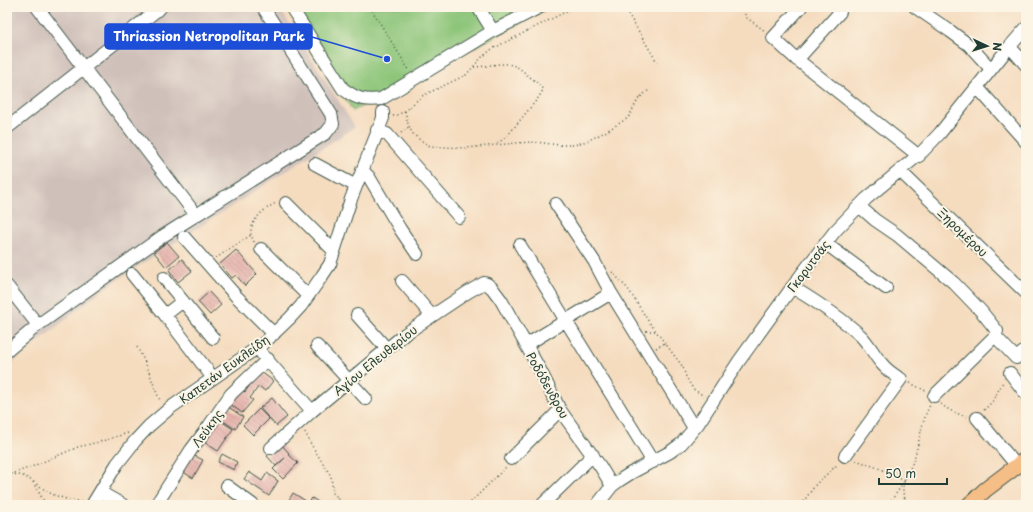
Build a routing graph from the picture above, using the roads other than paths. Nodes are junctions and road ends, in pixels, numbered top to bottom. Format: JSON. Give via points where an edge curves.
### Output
{"nodes":[{"id":1,"x":37,"y":7,"type":"edge"},
{"id":2,"x":161,"y":7,"type":"edge"},
{"id":3,"x":263,"y":7,"type":"edge"},
{"id":4,"x":291,"y":7,"type":"edge"},
{"id":5,"x":478,"y":7,"type":"edge"},
{"id":6,"x":540,"y":7,"type":"edge"},
{"id":7,"x":801,"y":7,"type":"edge"},
{"id":8,"x":915,"y":7,"type":"edge"},
{"id":9,"x":840,"y":12,"type":"dead end"},
{"id":10,"x":1026,"y":28,"type":"edge"},
{"id":11,"x":493,"y":31,"type":"junction"},
{"id":12,"x":1010,"y":47,"type":"junction"},
{"id":13,"x":797,"y":60,"type":"junction"},
{"id":14,"x":1026,"y":65,"type":"edge"},
{"id":15,"x":84,"y":68,"type":"junction"},
{"id":16,"x":991,"y":69,"type":"junction"},
{"id":17,"x":977,"y":88,"type":"junction"},
{"id":18,"x":383,"y":115,"type":"road end"},
{"id":19,"x":7,"y":128,"type":"edge"},
{"id":20,"x":377,"y":130,"type":"junction"},
{"id":21,"x":1026,"y":142,"type":"edge"},
{"id":22,"x":919,"y":156,"type":"junction"},
{"id":23,"x":315,"y":164,"type":"dead end"},
{"id":24,"x":362,"y":170,"type":"junction"},
{"id":25,"x":900,"y":171,"type":"junction"},
{"id":26,"x":356,"y":186,"type":"junction"},
{"id":27,"x":286,"y":203,"type":"road end"},
{"id":28,"x":556,"y":204,"type":"dead end"},
{"id":29,"x":859,"y":206,"type":"junction"},
{"id":30,"x":196,"y":215,"type":"junction"},
{"id":31,"x":459,"y":217,"type":"dead end"},
{"id":32,"x":184,"y":237,"type":"dead end"},
{"id":33,"x":825,"y":243,"type":"junction"},
{"id":34,"x":520,"y":245,"type":"dead end"},
{"id":35,"x":261,"y":249,"type":"road end"},
{"id":36,"x":334,"y":252,"type":"junction"},
{"id":37,"x":417,"y":254,"type":"dead end"},
{"id":38,"x":132,"y":274,"type":"dead end"},
{"id":39,"x":164,"y":278,"type":"dead end"},
{"id":40,"x":402,"y":281,"type":"dead end"},
{"id":41,"x":487,"y":284,"type":"joint"},
{"id":42,"x":7,"y":286,"type":"edge"},
{"id":43,"x":792,"y":287,"type":"junction"},
{"id":44,"x":886,"y":288,"type":"dead end"},
{"id":45,"x":1026,"y":293,"type":"edge"},
{"id":46,"x":611,"y":294,"type":"junction"},
{"id":47,"x":308,"y":296,"type":"junction"},
{"id":48,"x":183,"y":301,"type":"junction"},
{"id":49,"x":165,"y":315,"type":"junction"},
{"id":50,"x":357,"y":315,"type":"dead end"},
{"id":51,"x":432,"y":316,"type":"junction"},
{"id":52,"x":566,"y":321,"type":"junction"},
{"id":53,"x":38,"y":325,"type":"junction"},
{"id":54,"x":274,"y":334,"type":"junction"},
{"id":55,"x":995,"y":336,"type":"junction"},
{"id":56,"x":213,"y":338,"type":"dead end"},
{"id":57,"x":317,"y":346,"type":"dead end"},
{"id":58,"x":526,"y":346,"type":"junction"},
{"id":59,"x":256,"y":349,"type":"junction"},
{"id":60,"x":387,"y":349,"type":"junction"},
{"id":61,"x":1026,"y":350,"type":"edge"},
{"id":62,"x":7,"y":351,"type":"edge"},
{"id":63,"x":268,"y":359,"type":"junction"},
{"id":64,"x":1010,"y":373,"type":"road end"},
{"id":65,"x":213,"y":378,"type":"junction"},
{"id":66,"x":348,"y":380,"type":"junction"},
{"id":67,"x":1026,"y":394,"type":"edge"},
{"id":68,"x":934,"y":396,"type":"road end"},
{"id":69,"x":366,"y":399,"type":"dead end"},
{"id":70,"x":560,"y":410,"type":"junction"},
{"id":71,"x":312,"y":411,"type":"junction"},
{"id":72,"x":977,"y":418,"type":"road end"},
{"id":73,"x":694,"y":428,"type":"junction"},
{"id":74,"x":271,"y":448,"type":"dead end"},
{"id":75,"x":593,"y":455,"type":"junction"},
{"id":76,"x":845,"y":456,"type":"road end"},
{"id":77,"x":511,"y":459,"type":"road end"},
{"id":78,"x":653,"y":462,"type":"junction"},
{"id":79,"x":1022,"y":462,"type":"edge"},
{"id":80,"x":226,"y":486,"type":"dead end"},
{"id":81,"x":612,"y":486,"type":"junction"},
{"id":82,"x":96,"y":499,"type":"edge"},
{"id":83,"x":123,"y":505,"type":"edge"},
{"id":84,"x":156,"y":505,"type":"edge"},
{"id":85,"x":253,"y":505,"type":"edge"},
{"id":86,"x":542,"y":505,"type":"edge"},
{"id":87,"x":597,"y":505,"type":"edge"},
{"id":88,"x":969,"y":505,"type":"edge"}],
"edges":[{"from":1,"to":15,"type":"street"},
{"from":2,"to":15,"type":"street"},
{"from":3,"to":30,"type":"street","via":[[331,114],[333,124],[326,133]]},
{"from":4,"to":11,"type":"street","via":[[343,89],[362,100],[381,99]]},
{"from":5,"to":11,"type":"street"},
{"from":6,"to":11,"type":"street"},
{"from":7,"to":13,"type":"street","via":[[773,38]]},
{"from":8,"to":16,"type":"street","via":[[969,45]]},
{"from":9,"to":13,"type":"street"},
{"from":10,"to":12,"type":"street","name":"Γκορυτσάς"},
{"from":12,"to":14,"type":"street"},
{"from":12,"to":16,"type":"street","name":"Γκορυτσάς"},
{"from":13,"to":22,"type":"street"},
{"from":15,"to":19,"type":"street"},
{"from":15,"to":30,"type":"street"},
{"from":16,"to":17,"type":"street","name":"Γκορυτσάς"},
{"from":17,"to":21,"type":"street"},
{"from":17,"to":22,"type":"street","name":"Γκορυτσάς"},
{"from":18,"to":20,"type":"street","name":"Καπετάν Ευκλείδη"},
{"from":20,"to":24,"type":"street","name":"Καπετάν Ευκλείδη"},
{"from":20,"to":31,"type":"street","via":[[386,134]]},
{"from":22,"to":25,"type":"street","name":"Γκορυτσάς"},
{"from":23,"to":26,"type":"street"},
{"from":24,"to":26,"type":"street","name":"Καπετάν Ευκλείδη"},
{"from":24,"to":37,"type":"street","via":[[369,177]]},
{"from":25,"to":29,"type":"street","name":"Γκορυτσάς"},
{"from":25,"to":45,"type":"street","name":"Ξηρομέρου"},
{"from":26,"to":36,"type":"street","name":"Καπετάν Ευκλείδη"},
{"from":27,"to":36,"type":"street"},
{"from":28,"to":46,"type":"street","via":[[594,261]]},
{"from":29,"to":33,"type":"street","name":"Γκορυτσάς"},
{"from":29,"to":55,"type":"street","via":[[954,283],[997,331]]},
{"from":30,"to":53,"type":"street"},
{"from":32,"to":54,"type":"street","via":[[236,296]]},
{"from":33,"to":43,"type":"street","name":"Γκορυτσάς"},
{"from":33,"to":44,"type":"street"},
{"from":34,"to":52,"type":"street"},
{"from":35,"to":47,"type":"street"},
{"from":36,"to":47,"type":"street","name":"Καπετάν Ευκλείδη","via":[[330,264]]},
{"from":38,"to":49,"type":"street"},
{"from":39,"to":48,"type":"street"},
{"from":40,"to":51,"type":"street"},
{"from":41,"to":51,"type":"street","name":"Αγίου Ελευθερίου","via":[[484,283],[468,292]]},
{"from":41,"to":58,"type":"street","name":"Ροδόδενδρου","via":[[501,300]]},
{"from":42,"to":53,"type":"street"},
{"from":43,"to":73,"type":"street","name":"Γκορυτσάς"},
{"from":43,"to":76,"type":"street","via":[[862,337],[881,363],[901,379]]},
{"from":46,"to":52,"type":"street"},
{"from":46,"to":73,"type":"street"},
{"from":47,"to":54,"type":"street","name":"Καπετάν Ευκλείδη"},
{"from":48,"to":49,"type":"street"},
{"from":48,"to":56,"type":"street"},
{"from":49,"to":65,"type":"street"},
{"from":50,"to":60,"type":"street"},
{"from":51,"to":60,"type":"street","name":"Αγίου Ελευθερίου"},
{"from":52,"to":58,"type":"street"},
{"from":52,"to":78,"type":"street"},
{"from":53,"to":62,"type":"street"},
{"from":54,"to":59,"type":"street","name":"Καπετάν Ευκλείδη"},
{"from":55,"to":61,"type":"street","via":[[1016,358]]},
{"from":55,"to":68,"type":"street"},
{"from":57,"to":66,"type":"street"},
{"from":58,"to":70,"type":"street","name":"Ροδόδενδρου"},
{"from":59,"to":63,"type":"street"},
{"from":59,"to":65,"type":"street","name":"Καπετάν Ευκλείδη"},
{"from":60,"to":66,"type":"street","name":"Αγίου Ελευθερίου"},
{"from":63,"to":71,"type":"street"},
{"from":63,"to":84,"type":"street","name":"Λεύκης","via":[[232,394],[191,450]]},
{"from":64,"to":67,"type":"street"},
{"from":65,"to":82,"type":"street","name":"Καπετάν Ευκλείδη","via":[[149,426],[130,446]]},
{"from":66,"to":69,"type":"street"},
{"from":66,"to":71,"type":"street","name":"Αγίου Ελευθερίου"},
{"from":70,"to":75,"type":"street","name":"Ροδόδενδρου"},
{"from":70,"to":77,"type":"street"},
{"from":71,"to":74,"type":"street","name":"Αγίου Ελευθερίου"},
{"from":72,"to":79,"type":"street"},
{"from":73,"to":78,"type":"street","name":"Γκορυτσάς","via":[[681,444]]},
{"from":75,"to":81,"type":"street","name":"Ροδόδενδρου"},
{"from":75,"to":86,"type":"street"},
{"from":78,"to":81,"type":"street","name":"Γκορυτσάς","via":[[631,472]]},
{"from":79,"to":88,"type":"main road"},
{"from":80,"to":85,"type":"street"},
{"from":81,"to":87,"type":"street","name":"Γκορυτσάς"},
{"from":82,"to":83,"type":"street"}]}
